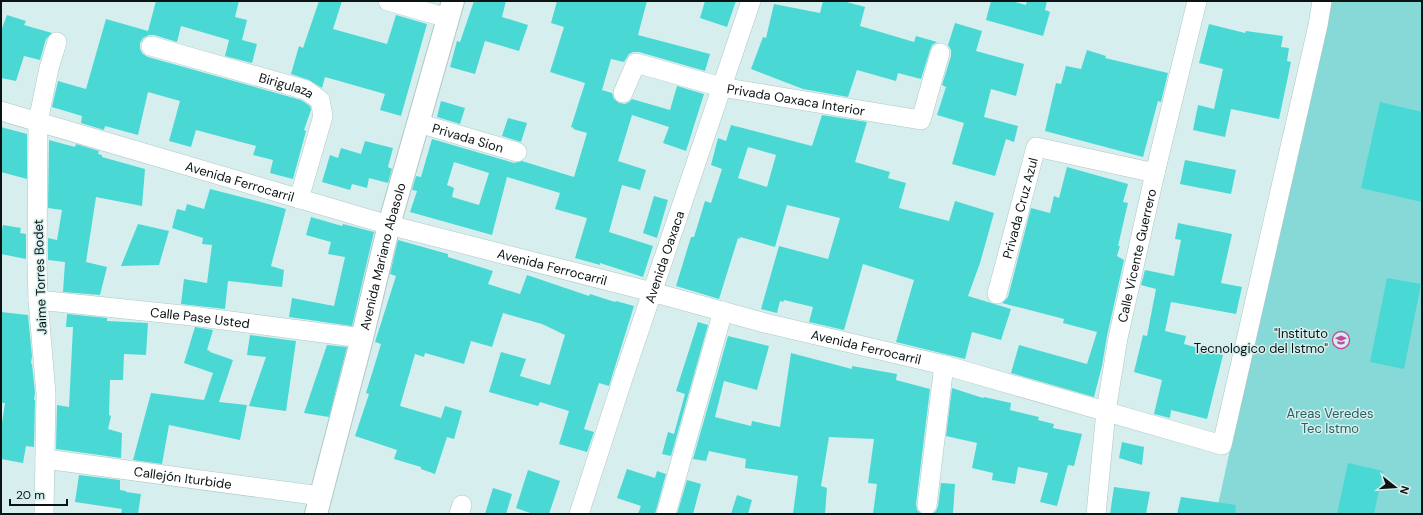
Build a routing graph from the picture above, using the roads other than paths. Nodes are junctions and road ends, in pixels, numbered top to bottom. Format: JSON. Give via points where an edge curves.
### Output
{"nodes":[{"id":1,"x":388,"y":1,"type":"edge"},
{"id":2,"x":751,"y":1,"type":"edge"},
{"id":3,"x":1197,"y":1,"type":"edge"},
{"id":4,"x":1322,"y":1,"type":"edge"},
{"id":5,"x":451,"y":10,"type":"edge"},
{"id":6,"x":57,"y":42,"type":"dead end"},
{"id":7,"x":151,"y":46,"type":"dead end"},
{"id":8,"x":940,"y":52,"type":"dead end"},
{"id":9,"x":721,"y":87,"type":"junction"},
{"id":10,"x":623,"y":94,"type":"dead end"},
{"id":11,"x":1,"y":111,"type":"edge"},
{"id":12,"x":38,"y":122,"type":"junction"},
{"id":13,"x":418,"y":123,"type":"junction"},
{"id":14,"x":517,"y":152,"type":"dead end"},
{"id":15,"x":1155,"y":173,"type":"junction"},
{"id":16,"x":300,"y":199,"type":"junction"},
{"id":17,"x":390,"y":225,"type":"junction"},
{"id":18,"x":652,"y":292,"type":"junction"},
{"id":19,"x":997,"y":294,"type":"dead end"},
{"id":20,"x":38,"y":300,"type":"junction"},
{"id":21,"x":723,"y":311,"type":"junction"},
{"id":22,"x":362,"y":338,"type":"junction"},
{"id":23,"x":944,"y":365,"type":"junction"},
{"id":24,"x":1106,"y":411,"type":"junction"},
{"id":25,"x":46,"y":459,"type":"junction"},
{"id":26,"x":319,"y":505,"type":"edge"},
{"id":27,"x":927,"y":505,"type":"dead end"},
{"id":28,"x":44,"y":514,"type":"edge"},
{"id":29,"x":579,"y":514,"type":"edge"},
{"id":30,"x":666,"y":514,"type":"edge"},
{"id":31,"x":1096,"y":514,"type":"edge"}],
"edges":[{"from":1,"to":5,"type":"street"},
{"from":2,"to":9,"type":"street","name":"Avenida Oaxaca"},
{"from":3,"to":15,"type":"street","name":"Calle Vicente Guerrero"},
{"from":4,"to":24,"type":"street","name":"Avenida Ferrocarril","via":[[1222,445]]},
{"from":5,"to":13,"type":"street","name":"Avenida Mariano Abasolo"},
{"from":6,"to":12,"type":"street","name":"Jaime Torres Bodet"},
{"from":7,"to":16,"type":"street","name":"Birigulaza","via":[[306,90],[320,100],[323,116]]},
{"from":8,"to":9,"type":"street","name":"Privada Oaxaca Interior","via":[[921,120]]},
{"from":9,"to":10,"type":"street","name":"Privada Oaxaca Interior","via":[[636,63]]},
{"from":9,"to":18,"type":"street","name":"Avenida Oaxaca"},
{"from":11,"to":12,"type":"street","name":"Avenida Ferrocarril"},
{"from":12,"to":16,"type":"street","name":"Avenida Ferrocarril"},
{"from":12,"to":20,"type":"street","name":"Jaime Torres Bodet"},
{"from":13,"to":14,"type":"street","name":"Privada Sion"},
{"from":13,"to":17,"type":"street","name":"Avenida Mariano Abasolo"},
{"from":15,"to":19,"type":"street","name":"Privada Cruz Azul","via":[[1036,146]]},
{"from":15,"to":24,"type":"street","name":"Calle Vicente Guerrero","via":[[1118,338]]},
{"from":16,"to":17,"type":"street","name":"Avenida Ferrocarril"},
{"from":17,"to":18,"type":"street","name":"Avenida Ferrocarril"},
{"from":17,"to":22,"type":"street","name":"Avenida Mariano Abasolo"},
{"from":18,"to":21,"type":"street","name":"Avenida Ferrocarril"},
{"from":18,"to":29,"type":"street","name":"Avenida Oaxaca"},
{"from":20,"to":22,"type":"street","name":"Calle Pase Usted","via":[[192,316]]},
{"from":20,"to":25,"type":"street","name":"Jaime Torres Bodet","via":[[46,394]]},
{"from":21,"to":23,"type":"street","name":"Avenida Ferrocarril"},
{"from":21,"to":30,"type":"street"},
{"from":22,"to":26,"type":"street","name":"Avenida Mariano Abasolo"},
{"from":23,"to":24,"type":"street","name":"Avenida Ferrocarril"},
{"from":23,"to":27,"type":"street"},
{"from":24,"to":31,"type":"street","name":"Calle Vicente Guerrero"},
{"from":25,"to":26,"type":"street","name":"Callejón Iturbide"},
{"from":25,"to":28,"type":"street","name":"Jaime Torres Bodet"}]}
